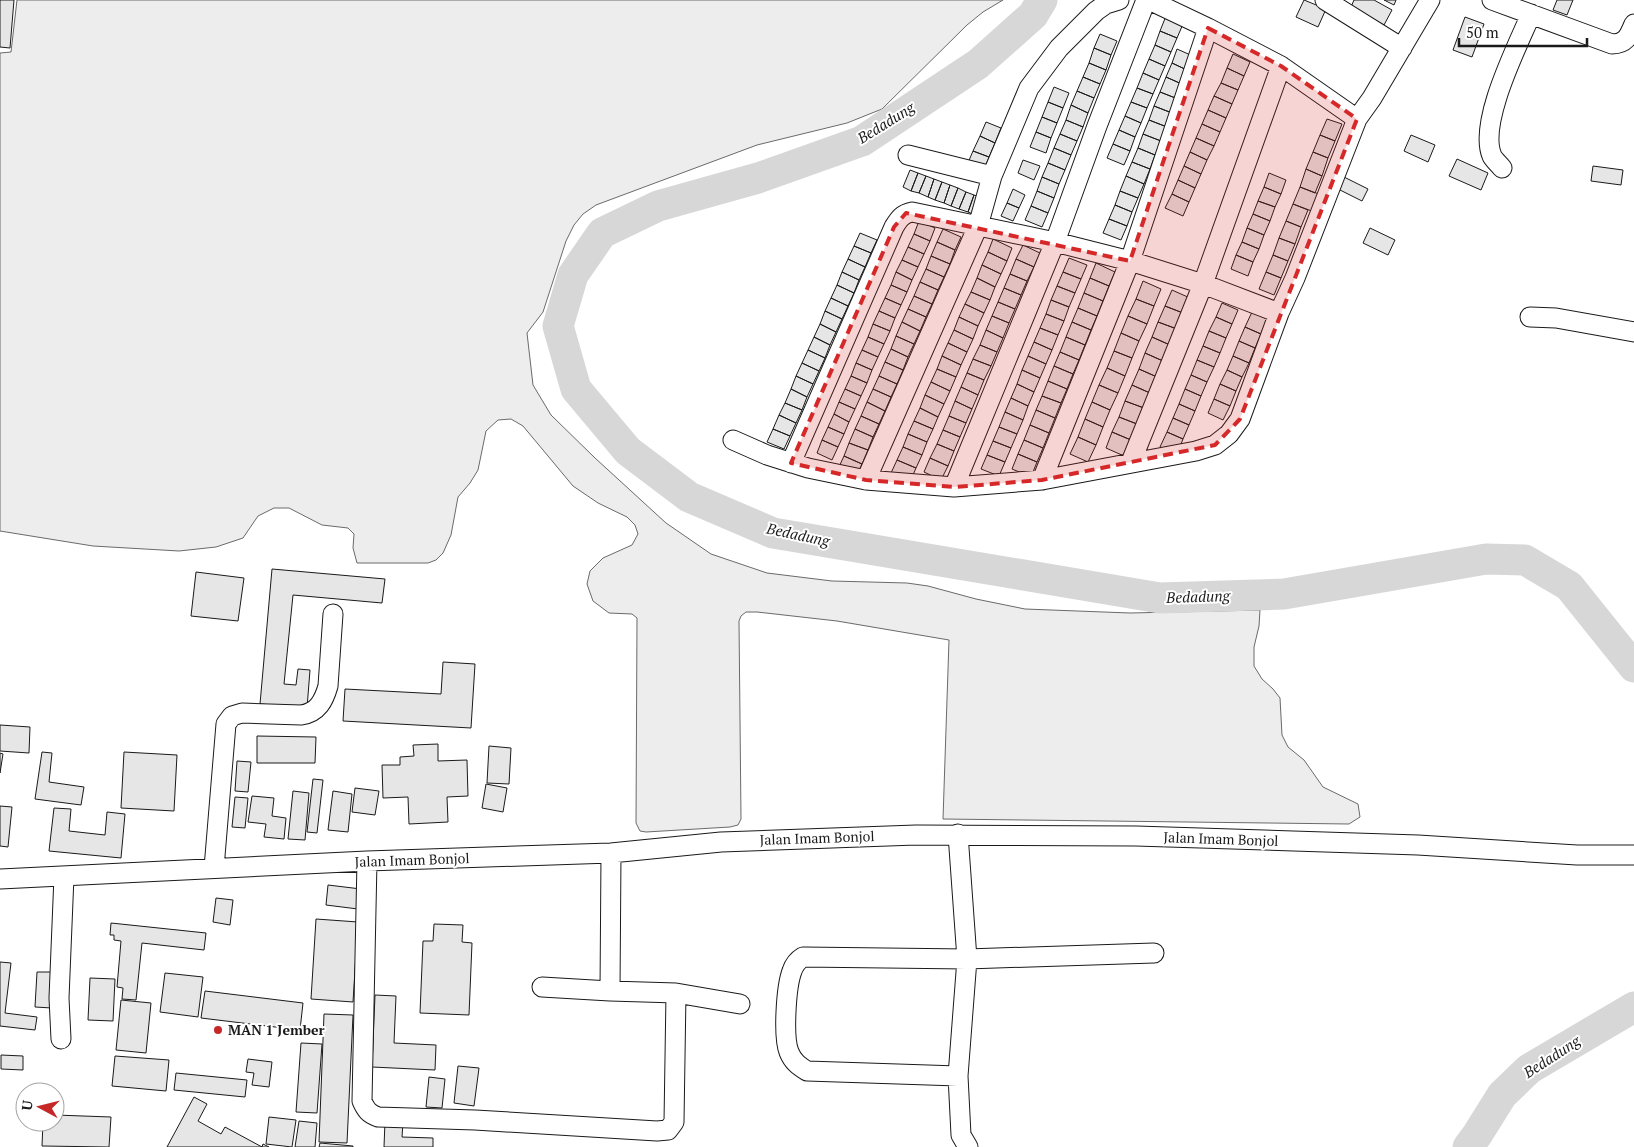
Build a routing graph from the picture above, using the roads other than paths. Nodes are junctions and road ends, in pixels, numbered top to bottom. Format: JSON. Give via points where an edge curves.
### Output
{"nodes":[{"id":1,"x":1119,"y":0,"type":"edge"},
{"id":2,"x":1148,"y":0,"type":"edge"},
{"id":3,"x":1325,"y":0,"type":"edge"},
{"id":4,"x":1430,"y":0,"type":"edge"},
{"id":5,"x":1492,"y":0,"type":"edge"},
{"id":6,"x":1531,"y":14,"type":"junction"},
{"id":7,"x":1634,"y":24,"type":"edge"},
{"id":8,"x":1208,"y":28,"type":"junction"},
{"id":9,"x":1402,"y":48,"type":"junction"},
{"id":10,"x":1281,"y":66,"type":"junction"},
{"id":11,"x":1357,"y":119,"type":"junction"},
{"id":12,"x":908,"y":155,"type":"dead end"},
{"id":13,"x":1502,"y":168,"type":"dead end"},
{"id":14,"x":992,"y":176,"type":"junction"},
{"id":15,"x":978,"y":226,"type":"junction"},
{"id":16,"x":1055,"y":242,"type":"junction"},
{"id":17,"x":1130,"y":261,"type":"junction"},
{"id":18,"x":1203,"y":284,"type":"junction"},
{"id":19,"x":1279,"y":313,"type":"junction"},
{"id":20,"x":1530,"y":317,"type":"dead end"},
{"id":21,"x":1634,"y":332,"type":"edge"},
{"id":22,"x":734,"y":440,"type":"dead end"},
{"id":23,"x":1131,"y":462,"type":"junction"},
{"id":24,"x":791,"y":463,"type":"junction"},
{"id":25,"x":866,"y":480,"type":"junction"},
{"id":26,"x":1042,"y":480,"type":"junction"},
{"id":27,"x":954,"y":487,"type":"junction"},
{"id":28,"x":333,"y":614,"type":"dead end"},
{"id":29,"x":958,"y":834,"type":"junction"},
{"id":30,"x":611,"y":853,"type":"junction"},
{"id":31,"x":1634,"y":855,"type":"edge"},
{"id":32,"x":367,"y":861,"type":"junction"},
{"id":33,"x":214,"y":868,"type":"junction"},
{"id":34,"x":64,"y":876,"type":"junction"},
{"id":35,"x":0,"y":879,"type":"edge"},
{"id":36,"x":1154,"y":953,"type":"dead end"},
{"id":37,"x":967,"y":959,"type":"junction"},
{"id":38,"x":542,"y":987,"type":"dead end"},
{"id":39,"x":610,"y":991,"type":"junction"},
{"id":40,"x":676,"y":993,"type":"junction"},
{"id":41,"x":740,"y":1004,"type":"dead end"},
{"id":42,"x":61,"y":1039,"type":"dead end"},
{"id":43,"x":958,"y":1076,"type":"junction"},
{"id":44,"x":968,"y":1147,"type":"edge"}],
"edges":[{"from":1,"to":14,"type":"street","via":[[1106,4],[1059,48],[1029,88]]},
{"from":2,"to":8,"type":"street"},
{"from":2,"to":16,"type":"street","via":[[1106,102]]},
{"from":3,"to":9,"type":"street"},
{"from":4,"to":9,"type":"street"},
{"from":5,"to":6,"type":"street"},
{"from":6,"to":7,"type":"street","via":[[1612,44],[1625,41]]},
{"from":6,"to":13,"type":"street","via":[[1498,92],[1490,124],[1492,157]]},
{"from":8,"to":10,"type":"street"},
{"from":8,"to":17,"type":"street"},
{"from":9,"to":11,"type":"street"},
{"from":10,"to":11,"type":"street"},
{"from":10,"to":18,"type":"street"},
{"from":11,"to":19,"type":"street"},
{"from":12,"to":14,"type":"street"},
{"from":14,"to":15,"type":"street"},
{"from":15,"to":16,"type":"street"},
{"from":15,"to":24,"type":"street","via":[[912,212],[900,218]]},
{"from":15,"to":25,"type":"street"},
{"from":16,"to":17,"type":"street"},
{"from":16,"to":27,"type":"street"},
{"from":17,"to":18,"type":"street"},
{"from":17,"to":26,"type":"street"},
{"from":18,"to":19,"type":"street"},
{"from":18,"to":23,"type":"street"},
{"from":19,"to":23,"type":"street","via":[[1240,419],[1229,434],[1215,445],[1196,451]]},
{"from":20,"to":21,"type":"street","via":[[1556,318]]},
{"from":22,"to":24,"type":"street"},
{"from":23,"to":26,"type":"street"},
{"from":24,"to":25,"type":"street"},
{"from":25,"to":27,"type":"street"},
{"from":26,"to":27,"type":"street"},
{"from":28,"to":33,"type":"street","via":[[328,686],[318,706],[310,714],[302,715],[242,713],[232,716],[226,724]]},
{"from":29,"to":30,"type":"street","name":"Jalan Imam Bonjol","via":[[721,842]]},
{"from":29,"to":31,"type":"street","name":"Jalan Imam Bonjol","via":[[1136,836]]},
{"from":29,"to":37,"type":"street"},
{"from":30,"to":32,"type":"street","name":"Jalan Imam Bonjol"},
{"from":30,"to":39,"type":"street"},
{"from":32,"to":33,"type":"street","name":"Jalan Imam Bonjol"},
{"from":32,"to":40,"type":"street","via":[[362,1101],[371,1115],[668,1130],[674,1122]]},
{"from":33,"to":34,"type":"street","name":"Jalan Imam Bonjol"},
{"from":34,"to":35,"type":"street","name":"Jalan Imam Bonjol"},
{"from":34,"to":42,"type":"street","via":[[59,998]]},
{"from":36,"to":37,"type":"street"},
{"from":37,"to":43,"type":"street"},
{"from":37,"to":43,"type":"street","via":[[803,957],[792,972],[788,988],[786,1041],[798,1066],[807,1070]]},
{"from":38,"to":39,"type":"street"},
{"from":39,"to":40,"type":"street"},
{"from":40,"to":41,"type":"street"},
{"from":43,"to":44,"type":"street","via":[[962,1135]]}]}
